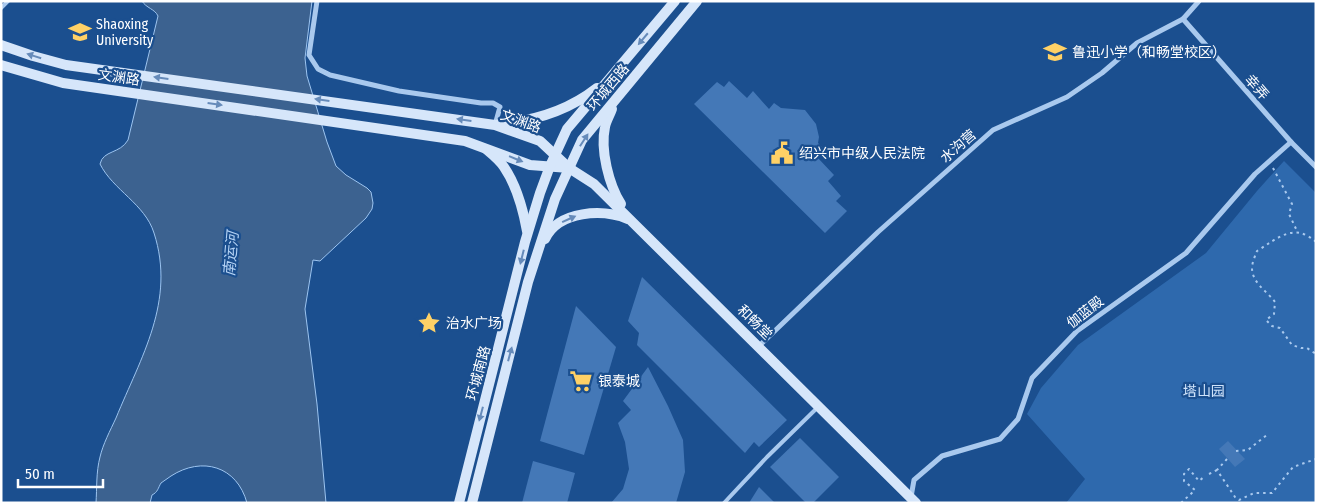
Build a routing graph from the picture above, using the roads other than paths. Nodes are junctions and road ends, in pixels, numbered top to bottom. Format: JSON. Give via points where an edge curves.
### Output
{"nodes":[{"id":1,"x":8,"y":1,"type":"edge"},
{"id":2,"x":317,"y":1,"type":"edge"},
{"id":3,"x":675,"y":1,"type":"edge"},
{"id":4,"x":697,"y":1,"type":"edge"},
{"id":5,"x":1199,"y":1,"type":"edge"},
{"id":6,"x":1,"y":8,"type":"edge"},
{"id":7,"x":1183,"y":19,"type":"junction"},
{"id":8,"x":1,"y":45,"type":"edge"},
{"id":9,"x":1,"y":65,"type":"edge"},
{"id":10,"x":613,"y":74,"type":"junction"},
{"id":11,"x":626,"y":86,"type":"junction"},
{"id":12,"x":495,"y":125,"type":"junction"},
{"id":13,"x":1291,"y":142,"type":"junction"},
{"id":14,"x":485,"y":147,"type":"junction"},
{"id":15,"x":555,"y":155,"type":"junction"},
{"id":16,"x":550,"y":166,"type":"junction"},
{"id":17,"x":1316,"y":167,"type":"edge"},
{"id":18,"x":569,"y":168,"type":"junction"},
{"id":19,"x":540,"y":193,"type":"joint"},
{"id":20,"x":555,"y":199,"type":"joint"},
{"id":21,"x":631,"y":220,"type":"junction"},
{"id":22,"x":528,"y":234,"type":"junction"},
{"id":23,"x":538,"y":253,"type":"junction"},
{"id":24,"x":759,"y":346,"type":"junction"},
{"id":25,"x":819,"y":406,"type":"junction"},
{"id":26,"x":913,"y":500,"type":"edge"},
{"id":27,"x":458,"y":503,"type":"edge"},
{"id":28,"x":472,"y":503,"type":"edge"},
{"id":29,"x":724,"y":503,"type":"edge"}],
"edges":[{"from":1,"to":6,"type":"lane"},
{"from":2,"to":12,"type":"street","via":[[309,55],[318,69],[330,75],[399,91],[493,103],[500,107]]},
{"from":3,"to":10,"type":"street","name":"环城西路","one_way":true},
{"from":4,"to":11,"type":"street","name":"环城西路"},
{"from":5,"to":7,"type":"street","name":"水沟营"},
{"from":7,"to":13,"type":"street","name":"幸弄"},
{"from":7,"to":24,"type":"street","name":"水沟营","via":[[1137,43],[1067,97],[993,130],[878,232]]},
{"from":12,"to":8,"type":"street","name":"文渊路","one_way":true,"via":[[66,64]]},
{"from":9,"to":14,"type":"street","name":"文渊路","one_way":true,"via":[[63,83],[367,126]]},
{"from":10,"to":12,"type":"street","via":[[572,104],[549,114]]},
{"from":10,"to":15,"type":"street","name":"环城西路","via":[[567,129]]},
{"from":18,"to":11,"type":"street","name":"环城西路","one_way":true,"via":[[582,140]]},
{"from":11,"to":21,"type":"street","via":[[605,127],[604,148],[608,175]]},
{"from":12,"to":15,"type":"street","name":"文渊路","via":[[540,141]]},
{"from":13,"to":17,"type":"street","name":"幸弄"},
{"from":13,"to":26,"type":"street","name":"伽蓝殿","via":[[1255,174],[1186,253],[1077,331],[1032,378],[1018,420],[1000,439],[942,456],[914,480]]},
{"from":14,"to":16,"type":"street","name":"文渊路","one_way":true,"via":[[530,165]]},
{"from":14,"to":22,"type":"street","via":[[504,166],[514,185]]},
{"from":15,"to":16,"type":"street","name":"环城西路"},
{"from":15,"to":18,"type":"street","name":"文渊路"},
{"from":16,"to":18,"type":"street","name":"文渊路"},
{"from":16,"to":19,"type":"street","name":"环城西路"},
{"from":18,"to":20,"type":"street","name":"环城西路"},
{"from":18,"to":21,"type":"street","name":"和畅堂","via":[[594,184]]},
{"from":19,"to":22,"type":"street","name":"环城南路"},
{"from":20,"to":23,"type":"street","name":"环城南路"},
{"from":23,"to":21,"type":"street","one_way":true,"via":[[547,234],[571,217],[592,213],[615,214]]},
{"from":21,"to":24,"type":"street","name":"和畅堂"},
{"from":22,"to":27,"type":"street","name":"环城南路","one_way":true},
{"from":28,"to":23,"type":"street","name":"环城南路","one_way":true},
{"from":24,"to":25,"type":"street","name":"和畅堂"},
{"from":25,"to":26,"type":"street","name":"和畅堂"},
{"from":25,"to":29,"type":"lane"}]}
